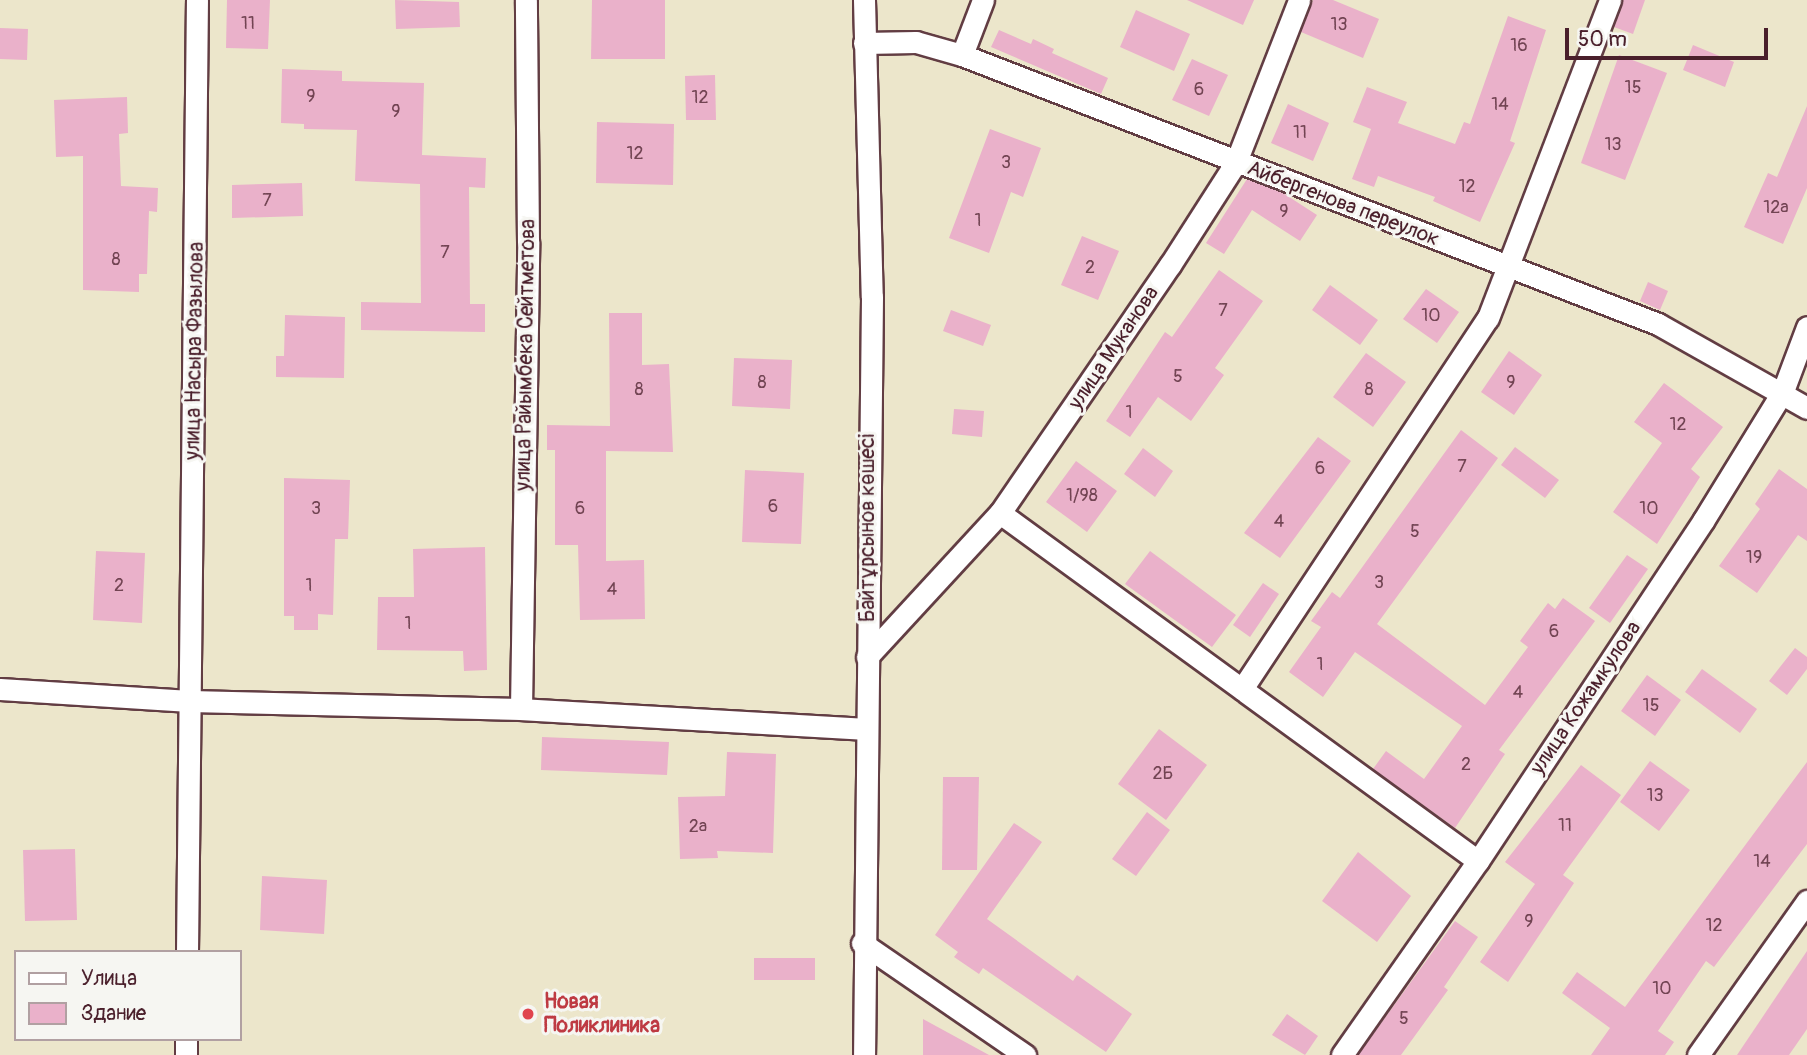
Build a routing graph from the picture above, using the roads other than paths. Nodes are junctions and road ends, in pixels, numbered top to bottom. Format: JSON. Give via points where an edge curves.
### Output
{"nodes":[{"id":1,"x":197,"y":0,"type":"edge"},
{"id":2,"x":526,"y":0,"type":"edge"},
{"id":3,"x":864,"y":0,"type":"edge"},
{"id":4,"x":983,"y":0,"type":"edge"},
{"id":5,"x":1299,"y":0,"type":"edge"},
{"id":6,"x":1609,"y":0,"type":"edge"},
{"id":7,"x":864,"y":43,"type":"junction"},
{"id":8,"x":962,"y":55,"type":"junction"},
{"id":9,"x":1236,"y":162,"type":"junction"},
{"id":10,"x":1509,"y":268,"type":"junction"},
{"id":11,"x":1807,"y":327,"type":"edge"},
{"id":12,"x":1783,"y":391,"type":"junction"},
{"id":13,"x":1807,"y":408,"type":"edge"},
{"id":14,"x":1000,"y":513,"type":"junction"},
{"id":15,"x":867,"y":657,"type":"junction"},
{"id":16,"x":0,"y":689,"type":"edge"},
{"id":17,"x":1242,"y":689,"type":"junction"},
{"id":18,"x":190,"y":701,"type":"junction"},
{"id":19,"x":521,"y":709,"type":"junction"},
{"id":20,"x":865,"y":729,"type":"junction"},
{"id":21,"x":1478,"y":861,"type":"junction"},
{"id":22,"x":1807,"y":901,"type":"edge"},
{"id":23,"x":862,"y":943,"type":"junction"},
{"id":24,"x":187,"y":950,"type":"edge"},
{"id":25,"x":864,"y":1055,"type":"edge"},
{"id":26,"x":1025,"y":1055,"type":"edge"},
{"id":27,"x":1342,"y":1055,"type":"edge"},
{"id":28,"x":1698,"y":1055,"type":"edge"}],
"edges":[{"from":1,"to":18,"type":"street","name":"улица Насыра Фазылова"},
{"from":2,"to":19,"type":"street","name":"улица Райымбека Сейтметова","via":[[528,242]]},
{"from":3,"to":7,"type":"street","name":"Байтұрсынов көшесі"},
{"from":4,"to":8,"type":"street"},
{"from":5,"to":9,"type":"street","name":"улица Муканова"},
{"from":6,"to":10,"type":"street"},
{"from":7,"to":8,"type":"street","name":"Айбергенова переулок","via":[[916,42]]},
{"from":7,"to":15,"type":"street","name":"Байтұрсынов көшесі","via":[[872,297]]},
{"from":8,"to":9,"type":"street","name":"Айбергенова переулок"},
{"from":9,"to":10,"type":"street","name":"Айбергенова переулок"},
{"from":9,"to":14,"type":"street","name":"улица Муканова"},
{"from":10,"to":12,"type":"street","name":"Айбергенова переулок","via":[[1658,324]]},
{"from":10,"to":17,"type":"street","via":[[1488,318]]},
{"from":11,"to":12,"type":"street","name":"улица Кожамкулова"},
{"from":12,"to":13,"type":"street","name":"Айбергенова переулок"},
{"from":12,"to":21,"type":"street","name":"улица Кожамкулова","via":[[1703,521]]},
{"from":14,"to":15,"type":"street","name":"улица Муканова"},
{"from":14,"to":17,"type":"street"},
{"from":15,"to":20,"type":"street","name":"Байтұрсынов көшесі"},
{"from":16,"to":18,"type":"street"},
{"from":17,"to":21,"type":"street"},
{"from":18,"to":19,"type":"street"},
{"from":18,"to":24,"type":"street","name":"улица Насыра Фазылова"},
{"from":19,"to":20,"type":"street"},
{"from":20,"to":23,"type":"street","name":"Байтұрсынов көшесі","via":[[867,857]]},
{"from":21,"to":27,"type":"street","name":"улица Кожамкулова"},
{"from":22,"to":28,"type":"street"},
{"from":23,"to":25,"type":"street","name":"Байтұрсынов көшесі"},
{"from":23,"to":26,"type":"street"}]}
